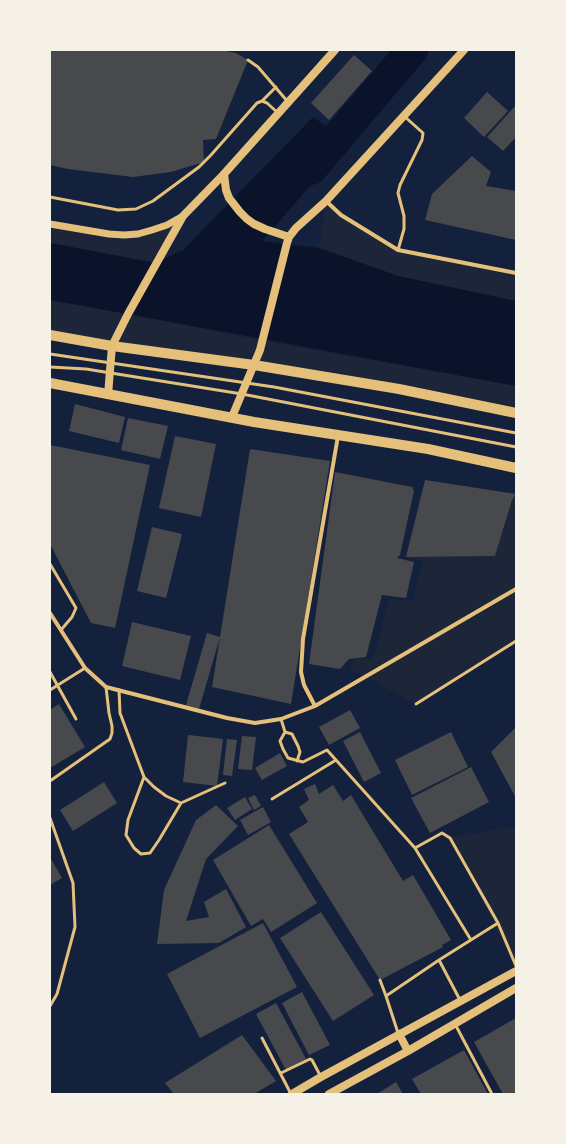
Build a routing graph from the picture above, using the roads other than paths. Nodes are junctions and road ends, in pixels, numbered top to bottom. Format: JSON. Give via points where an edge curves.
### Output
{"nodes":[{"id":1,"x":335,"y":50,"type":"edge"},
{"id":2,"x":464,"y":50,"type":"edge"},
{"id":3,"x":248,"y":60,"type":"dead end"},
{"id":4,"x":276,"y":87,"type":"junction"},
{"id":5,"x":262,"y":101,"type":"junction"},
{"id":6,"x":288,"y":102,"type":"junction"},
{"id":7,"x":278,"y":113,"type":"junction"},
{"id":8,"x":404,"y":116,"type":"junction"},
{"id":9,"x":224,"y":174,"type":"junction"},
{"id":10,"x":50,"y":197,"type":"edge"},
{"id":11,"x":326,"y":201,"type":"junction"},
{"id":12,"x":183,"y":216,"type":"junction"},
{"id":13,"x":50,"y":224,"type":"edge"},
{"id":14,"x":288,"y":240,"type":"junction"},
{"id":15,"x":398,"y":250,"type":"junction"},
{"id":16,"x":516,"y":273,"type":"edge"},
{"id":17,"x":50,"y":335,"type":"edge"},
{"id":18,"x":112,"y":346,"type":"junction"},
{"id":19,"x":50,"y":354,"type":"edge"},
{"id":20,"x":111,"y":364,"type":"junction"},
{"id":21,"x":254,"y":365,"type":"junction"},
{"id":22,"x":50,"y":367,"type":"edge"},
{"id":23,"x":110,"y":374,"type":"junction"},
{"id":24,"x":50,"y":383,"type":"edge"},
{"id":25,"x":246,"y":383,"type":"junction"},
{"id":26,"x":242,"y":394,"type":"junction"},
{"id":27,"x":108,"y":395,"type":"junction"},
{"id":28,"x":516,"y":413,"type":"edge"},
{"id":29,"x":232,"y":417,"type":"junction"},
{"id":30,"x":516,"y":433,"type":"edge"},
{"id":31,"x":338,"y":436,"type":"junction"},
{"id":32,"x":516,"y":447,"type":"edge"},
{"id":33,"x":516,"y":468,"type":"edge"},
{"id":34,"x":50,"y":564,"type":"edge"},
{"id":35,"x":516,"y":589,"type":"edge"},
{"id":36,"x":50,"y":613,"type":"edge"},
{"id":37,"x":61,"y":630,"type":"junction"},
{"id":38,"x":516,"y":641,"type":"edge"},
{"id":39,"x":85,"y":668,"type":"junction"},
{"id":40,"x":50,"y":672,"type":"edge"},
{"id":41,"x":58,"y":685,"type":"junction"},
{"id":42,"x":106,"y":687,"type":"junction"},
{"id":43,"x":50,"y":690,"type":"edge"},
{"id":44,"x":119,"y":690,"type":"junction"},
{"id":45,"x":416,"y":704,"type":"dead end"},
{"id":46,"x":315,"y":706,"type":"junction"},
{"id":47,"x":281,"y":719,"type":"junction"},
{"id":48,"x":76,"y":720,"type":"dead end"},
{"id":49,"x":285,"y":732,"type":"junction"},
{"id":50,"x":336,"y":760,"type":"junction"},
{"id":51,"x":297,"y":761,"type":"junction"},
{"id":52,"x":144,"y":777,"type":"junction"},
{"id":53,"x":50,"y":781,"type":"edge"},
{"id":54,"x":226,"y":783,"type":"dead end"},
{"id":55,"x":272,"y":799,"type":"dead end"},
{"id":56,"x":181,"y":804,"type":"junction"},
{"id":57,"x":50,"y":818,"type":"edge"},
{"id":58,"x":415,"y":848,"type":"junction"},
{"id":59,"x":498,"y":923,"type":"junction"},
{"id":60,"x":471,"y":940,"type":"junction"},
{"id":61,"x":439,"y":960,"type":"junction"},
{"id":62,"x":516,"y":966,"type":"edge"},
{"id":63,"x":516,"y":971,"type":"edge"},
{"id":64,"x":380,"y":980,"type":"dead end"},
{"id":65,"x":516,"y":988,"type":"edge"},
{"id":66,"x":386,"y":996,"type":"junction"},
{"id":67,"x":460,"y":1000,"type":"junction"},
{"id":68,"x":50,"y":1006,"type":"edge"},
{"id":69,"x":455,"y":1024,"type":"junction"},
{"id":70,"x":399,"y":1034,"type":"junction"},
{"id":71,"x":262,"y":1038,"type":"dead end"},
{"id":72,"x":408,"y":1051,"type":"junction"},
{"id":73,"x":281,"y":1073,"type":"junction"},
{"id":74,"x":321,"y":1077,"type":"junction"},
{"id":75,"x":291,"y":1094,"type":"edge"},
{"id":76,"x":329,"y":1094,"type":"edge"},
{"id":77,"x":492,"y":1094,"type":"edge"}],
"edges":[{"from":1,"to":6,"type":"main road"},
{"from":2,"to":8,"type":"main road"},
{"from":3,"to":4,"type":"lane"},
{"from":4,"to":5,"type":"lane"},
{"from":4,"to":6,"type":"lane"},
{"from":5,"to":7,"type":"lane"},
{"from":5,"to":10,"type":"lane","via":[[256,102],[211,156],[153,202],[136,209],[118,210]]},
{"from":6,"to":7,"type":"main road"},
{"from":7,"to":9,"type":"main road"},
{"from":8,"to":11,"type":"main road"},
{"from":8,"to":15,"type":"lane","via":[[423,133],[398,193],[404,216],[404,229]]},
{"from":9,"to":12,"type":"main road"},
{"from":9,"to":14,"type":"main road","via":[[229,198],[247,219]]},
{"from":11,"to":14,"type":"main road","via":[[296,228]]},
{"from":11,"to":15,"type":"street","via":[[341,215]]},
{"from":12,"to":13,"type":"street","via":[[152,230],[124,235]]},
{"from":12,"to":18,"type":"main road"},
{"from":14,"to":21,"type":"main road"},
{"from":15,"to":16,"type":"street"},
{"from":17,"to":18,"type":"main road"},
{"from":18,"to":20,"type":"main road"},
{"from":18,"to":21,"type":"main road"},
{"from":19,"to":20,"type":"lane"},
{"from":20,"to":23,"type":"main road"},
{"from":20,"to":25,"type":"lane"},
{"from":21,"to":25,"type":"main road"},
{"from":21,"to":28,"type":"main road","via":[[399,389]]},
{"from":22,"to":23,"type":"lane","via":[[86,369]]},
{"from":23,"to":26,"type":"lane"},
{"from":23,"to":27,"type":"main road"},
{"from":24,"to":27,"type":"main road"},
{"from":25,"to":26,"type":"main road"},
{"from":25,"to":30,"type":"lane"},
{"from":26,"to":29,"type":"main road"},
{"from":26,"to":32,"type":"lane"},
{"from":27,"to":29,"type":"main road"},
{"from":29,"to":31,"type":"main road"},
{"from":31,"to":33,"type":"main road","via":[[428,448]]},
{"from":31,"to":46,"type":"street","via":[[303,638],[302,678]]},
{"from":34,"to":37,"type":"lane","via":[[76,608]]},
{"from":35,"to":46,"type":"street"},
{"from":36,"to":37,"type":"street"},
{"from":37,"to":39,"type":"street"},
{"from":38,"to":45,"type":"lane"},
{"from":39,"to":41,"type":"lane"},
{"from":39,"to":42,"type":"street"},
{"from":40,"to":41,"type":"lane"},
{"from":41,"to":43,"type":"lane"},
{"from":41,"to":48,"type":"lane"},
{"from":42,"to":44,"type":"street"},
{"from":42,"to":53,"type":"lane","via":[[112,726],[110,739]]},
{"from":44,"to":47,"type":"street","via":[[227,718],[256,723]]},
{"from":44,"to":52,"type":"lane","via":[[120,713]]},
{"from":46,"to":47,"type":"street"},
{"from":47,"to":49,"type":"lane"},
{"from":49,"to":51,"type":"lane","via":[[292,734],[298,746],[300,752]]},
{"from":49,"to":51,"type":"lane","via":[[280,741],[283,749],[288,758]]},
{"from":50,"to":51,"type":"lane","via":[[327,750],[303,762]]},
{"from":50,"to":55,"type":"lane"},
{"from":50,"to":58,"type":"lane"},
{"from":52,"to":56,"type":"lane","via":[[166,796]]},
{"from":52,"to":56,"type":"lane","via":[[128,820],[126,835],[141,854],[150,853]]},
{"from":54,"to":56,"type":"lane"},
{"from":57,"to":68,"type":"lane","via":[[72,883],[75,926],[57,994]]},
{"from":58,"to":59,"type":"lane","via":[[442,833],[450,838]]},
{"from":58,"to":60,"type":"lane"},
{"from":59,"to":60,"type":"lane"},
{"from":59,"to":62,"type":"lane"},
{"from":60,"to":61,"type":"lane"},
{"from":61,"to":66,"type":"lane"},
{"from":61,"to":67,"type":"lane"},
{"from":63,"to":67,"type":"main road"},
{"from":64,"to":66,"type":"lane"},
{"from":65,"to":69,"type":"main road"},
{"from":66,"to":70,"type":"lane"},
{"from":67,"to":70,"type":"main road"},
{"from":69,"to":72,"type":"main road"},
{"from":69,"to":77,"type":"lane"},
{"from":70,"to":72,"type":"main road"},
{"from":70,"to":74,"type":"main road"},
{"from":71,"to":73,"type":"lane"},
{"from":72,"to":76,"type":"main road"},
{"from":73,"to":74,"type":"lane","via":[[310,1059]]},
{"from":73,"to":75,"type":"lane"},
{"from":74,"to":75,"type":"main road"}]}
